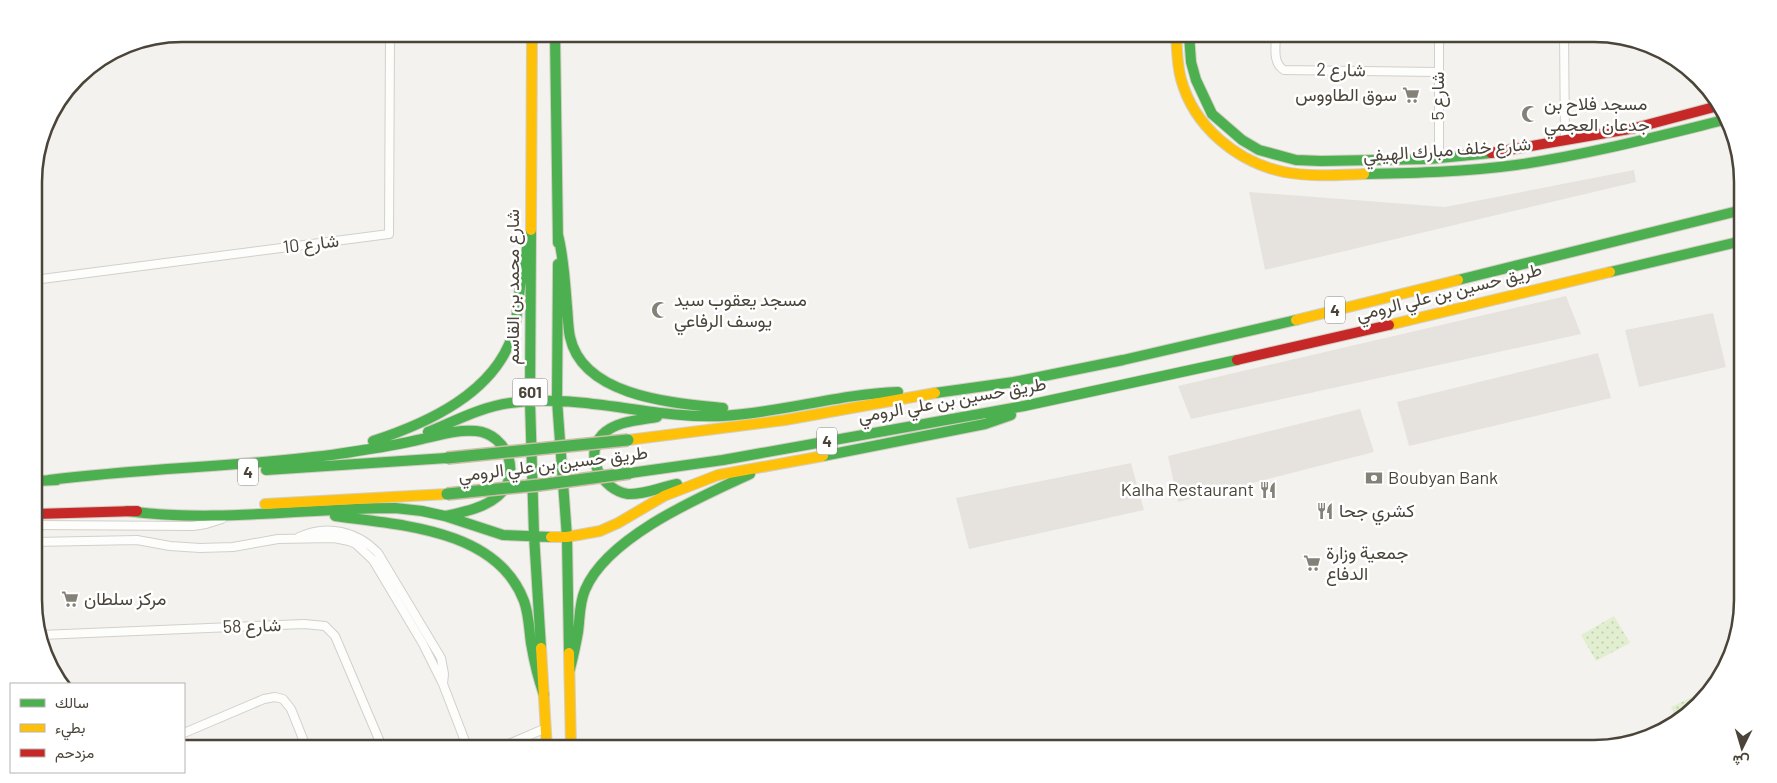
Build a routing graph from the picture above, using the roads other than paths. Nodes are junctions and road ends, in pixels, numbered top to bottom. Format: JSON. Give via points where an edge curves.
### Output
{"nodes":[{"id":1,"x":390,"y":42,"type":"edge"},
{"id":2,"x":532,"y":42,"type":"edge"},
{"id":3,"x":555,"y":42,"type":"edge"},
{"id":4,"x":1176,"y":42,"type":"edge"},
{"id":5,"x":1190,"y":42,"type":"edge"},
{"id":6,"x":1276,"y":42,"type":"edge"},
{"id":7,"x":1439,"y":42,"type":"edge"},
{"id":8,"x":1564,"y":42,"type":"edge"},
{"id":9,"x":1438,"y":72,"type":"junction"},
{"id":10,"x":1713,"y":107,"type":"edge"},
{"id":11,"x":1694,"y":112,"type":"junction"},
{"id":12,"x":1673,"y":118,"type":"junction"},
{"id":13,"x":1720,"y":121,"type":"edge"},
{"id":14,"x":1699,"y":126,"type":"junction"},
{"id":15,"x":1678,"y":131,"type":"junction"},
{"id":16,"x":1565,"y":141,"type":"junction"},
{"id":17,"x":1439,"y":158,"type":"junction"},
{"id":18,"x":1346,"y":160,"type":"junction"},
{"id":19,"x":1347,"y":175,"type":"junction"},
{"id":20,"x":1734,"y":212,"type":"edge"},
{"id":21,"x":558,"y":234,"type":"junction"},
{"id":22,"x":530,"y":236,"type":"junction"},
{"id":23,"x":1734,"y":243,"type":"edge"},
{"id":24,"x":43,"y":279,"type":"edge"},
{"id":25,"x":925,"y":394,"type":"junction"},
{"id":26,"x":558,"y":400,"type":"junction"},
{"id":27,"x":530,"y":401,"type":"junction"},
{"id":28,"x":1024,"y":406,"type":"junction"},
{"id":29,"x":767,"y":411,"type":"junction"},
{"id":30,"x":672,"y":414,"type":"junction"},
{"id":31,"x":382,"y":447,"type":"junction"},
{"id":32,"x":311,"y":458,"type":"junction"},
{"id":33,"x":773,"y":465,"type":"junction"},
{"id":34,"x":718,"y":475,"type":"junction"},
{"id":35,"x":43,"y":480,"type":"edge"},
{"id":36,"x":49,"y":480,"type":"junction"},
{"id":37,"x":128,"y":511,"type":"junction"},
{"id":38,"x":310,"y":512,"type":"junction"},
{"id":39,"x":43,"y":514,"type":"edge"},
{"id":40,"x":229,"y":514,"type":"junction"},
{"id":41,"x":445,"y":516,"type":"junction"},
{"id":42,"x":43,"y":526,"type":"edge"},
{"id":43,"x":534,"y":535,"type":"junction"},
{"id":44,"x":567,"y":537,"type":"junction"},
{"id":45,"x":43,"y":542,"type":"edge"},
{"id":46,"x":47,"y":635,"type":"edge"},
{"id":47,"x":570,"y":669,"type":"junction"},
{"id":48,"x":544,"y":696,"type":"junction"},
{"id":49,"x":546,"y":728,"type":"junction"},
{"id":50,"x":185,"y":733,"type":"edge"},
{"id":51,"x":303,"y":740,"type":"edge"},
{"id":52,"x":378,"y":740,"type":"edge"},
{"id":53,"x":465,"y":740,"type":"edge"},
{"id":54,"x":518,"y":740,"type":"edge"},
{"id":55,"x":544,"y":740,"type":"edge"},
{"id":56,"x":571,"y":740,"type":"edge"}],
"edges":[{"from":1,"to":24,"type":"street","name":"شارع 10","via":[[389,234]]},
{"from":2,"to":22,"type":"main road","name":"شارع محمد بن القاسم","number":"601"},
{"from":3,"to":21,"type":"main road","number":"601"},
{"from":4,"to":19,"type":"main road","name":"شارع خلف مبارك الهيفي","via":[[1182,85],[1192,106],[1228,147],[1255,163],[1292,174]]},
{"from":5,"to":18,"type":"main road","name":"شارع خلف مبارك الهيفي","via":[[1196,80],[1212,114],[1242,140],[1259,150],[1296,160]]},
{"from":6,"to":9,"type":"street","name":"شارع 2","via":[[1276,62],[1284,70]]},
{"from":7,"to":9,"type":"street","name":"شارع 5"},
{"from":8,"to":16,"type":"street"},
{"from":9,"to":17,"type":"street","name":"شارع 5"},
{"from":10,"to":11,"type":"main road","name":"شارع خلف مبارك الهيفي"},
{"from":11,"to":12,"type":"main road","name":"شارع خلف مبارك الهيفي"},
{"from":11,"to":14,"type":"main road","via":[[1691,121]]},
{"from":12,"to":15,"type":"main road","via":[[1680,124]]},
{"from":12,"to":16,"type":"main road","name":"شارع خلف مبارك الهيفي"},
{"from":13,"to":14,"type":"main road","name":"شارع خلف مبارك الهيفي"},
{"from":14,"to":15,"type":"main road","name":"شارع خلف مبارك الهيفي"},
{"from":15,"to":19,"type":"main road","name":"شارع خلف مبارك الهيفي","via":[[1534,163],[1452,171]]},
{"from":16,"to":17,"type":"main road","name":"شارع خلف مبارك الهيفي","via":[[1506,152]]},
{"from":17,"to":18,"type":"main road","name":"شارع خلف مبارك الهيفي"},
{"from":18,"to":19,"type":"main road","via":[[1342,167]]},
{"from":20,"to":25,"type":"main road","name":"طريق حسين بن علي الرومي","number":"4","via":[[1123,360],[1014,382]]},
{"from":21,"to":26,"type":"main road","number":"601"},
{"from":21,"to":29,"type":"main road","via":[[572,343],[580,360],[594,374],[622,388],[673,402]]},
{"from":22,"to":27,"type":"main road","name":"شارع محمد بن القاسم","number":"601"},
{"from":22,"to":32,"type":"main road","via":[[514,332],[503,357],[486,378],[454,404],[401,433]]},
{"from":23,"to":28,"type":"main road","name":"طريق حسين بن علي الرومي","number":"4","via":[[1324,341]]},
{"from":25,"to":29,"type":"main road","via":[[870,393]]},
{"from":25,"to":36,"type":"main road","name":"طريق حسين بن علي الرومي","number":"4","bridge":true,"via":[[785,420],[447,458],[138,479]]},
{"from":26,"to":27,"type":"main road"},
{"from":26,"to":30,"type":"main road"},
{"from":26,"to":44,"type":"main road","number":"601"},
{"from":27,"to":31,"type":"main road","via":[[494,406]]},
{"from":27,"to":43,"type":"main road","name":"شارع محمد بن القاسم","number":"601"},
{"from":28,"to":33,"type":"main road","via":[[999,420],[971,427]]},
{"from":28,"to":37,"type":"main road","name":"طريق حسين بن علي الرومي","number":"4","bridge":true,"via":[[723,460],[530,486],[447,494]]},
{"from":29,"to":30,"type":"main road","via":[[719,416]]},
{"from":30,"to":34,"type":"main road","via":[[632,422],[613,428],[602,436],[595,456],[600,477],[610,488],[623,493],[638,493]]},
{"from":31,"to":32,"type":"main road"},
{"from":31,"to":41,"type":"main road","via":[[474,431],[486,433],[506,449],[510,473],[507,485],[499,495],[477,508]]},
{"from":32,"to":36,"type":"main road","via":[[111,472]]},
{"from":33,"to":34,"type":"main road"},
{"from":33,"to":47,"type":"main road","via":[[669,514],[634,536],[603,563],[590,578],[582,596]]},
{"from":34,"to":44,"type":"main road","via":[[664,496],[600,531]]},
{"from":35,"to":36,"type":"main road","name":"طريق حسين بن علي الرومي","number":"4"},
{"from":37,"to":39,"type":"main road","name":"طريق حسين بن علي الرومي","number":"4"},
{"from":37,"to":40,"type":"main road","via":[[176,516]]},
{"from":38,"to":40,"type":"main road"},
{"from":38,"to":41,"type":"main road","via":[[395,508]]},
{"from":38,"to":48,"type":"main road","via":[[423,529],[461,542],[491,558],[510,576],[523,600],[535,667]]},
{"from":40,"to":42,"type":"street","via":[[200,525]]},
{"from":41,"to":43,"type":"main road","via":[[503,535]]},
{"from":43,"to":44,"type":"main road"},
{"from":43,"to":48,"type":"main road","name":"شارع محمد بن القاسم","number":"601"},
{"from":44,"to":47,"type":"main road","number":"601"},
{"from":45,"to":53,"type":"street","via":[[137,540],[200,548],[297,538],[341,539],[356,544],[378,566],[423,644]]},
{"from":46,"to":52,"type":"street","name":"شارع 58","via":[[304,624],[325,626],[334,636]]},
{"from":47,"to":56,"type":"main road","number":"601"},
{"from":48,"to":49,"type":"main road","name":"شارع محمد بن القاسم","number":"601"},
{"from":49,"to":54,"type":"street"},
{"from":49,"to":55,"type":"main road","name":"شارع محمد بن القاسم","number":"601"},
{"from":50,"to":51,"type":"street","via":[[275,697],[283,699],[291,709]]}]}
